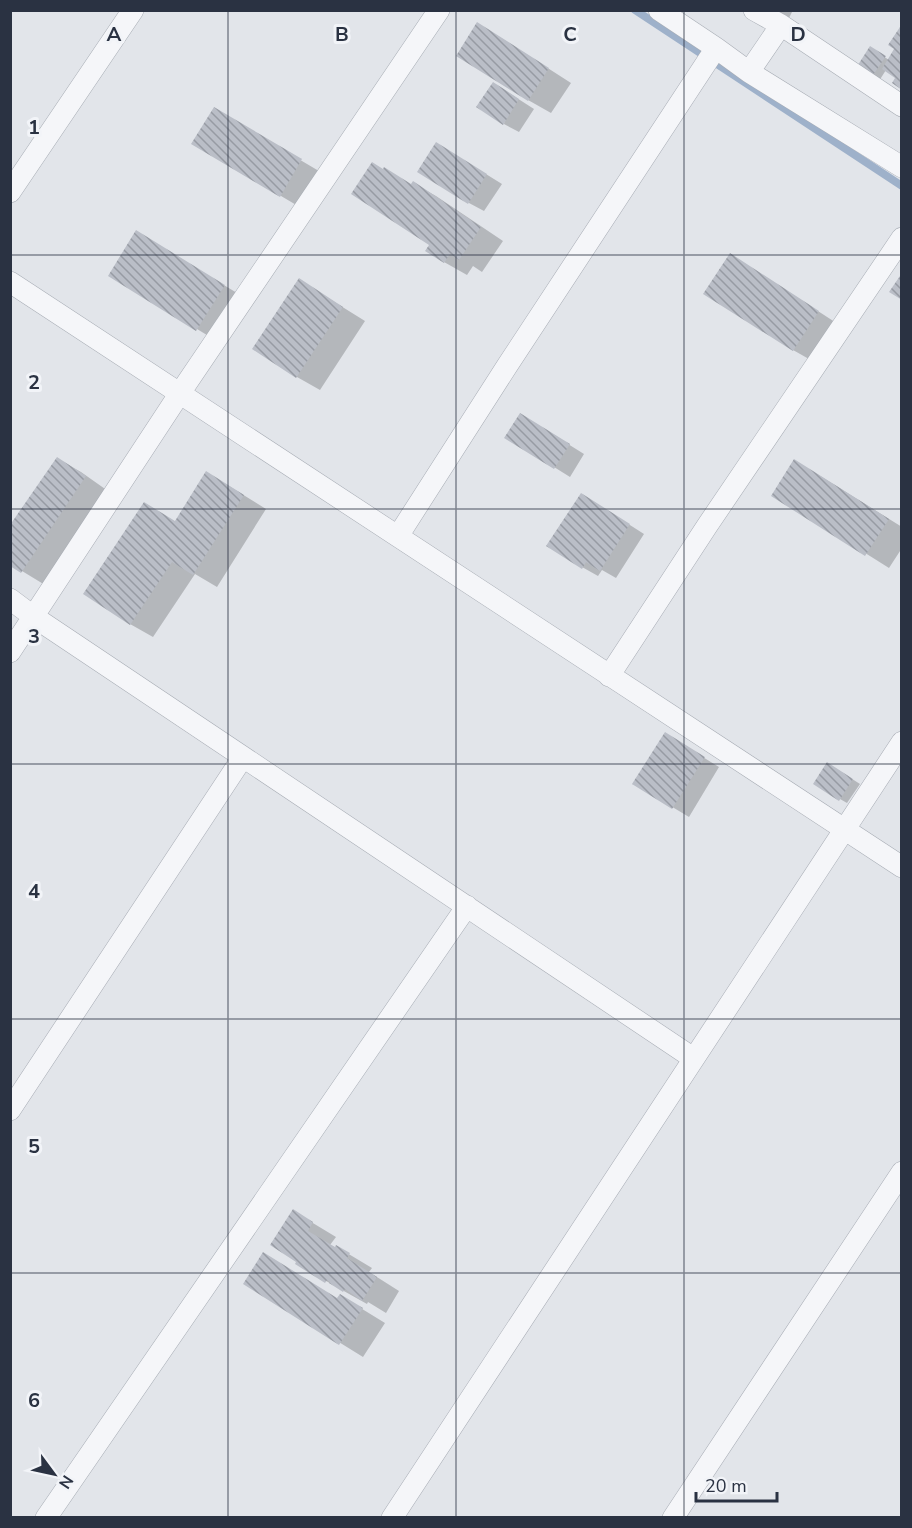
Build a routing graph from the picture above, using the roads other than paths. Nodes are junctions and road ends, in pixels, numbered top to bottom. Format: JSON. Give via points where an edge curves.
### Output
{"nodes":[{"id":1,"x":133,"y":10,"type":"edge"},
{"id":2,"x":439,"y":10,"type":"edge"},
{"id":3,"x":659,"y":10,"type":"edge"},
{"id":4,"x":754,"y":10,"type":"edge"},
{"id":5,"x":781,"y":25,"type":"junction"},
{"id":6,"x":716,"y":48,"type":"junction"},
{"id":7,"x":749,"y":72,"type":"junction"},
{"id":8,"x":902,"y":106,"type":"edge"},
{"id":9,"x":902,"y":167,"type":"edge"},
{"id":10,"x":10,"y":192,"type":"edge"},
{"id":11,"x":902,"y":238,"type":"edge"},
{"id":12,"x":10,"y":282,"type":"edge"},
{"id":13,"x":180,"y":393,"type":"junction"},
{"id":14,"x":398,"y":537,"type":"junction"},
{"id":15,"x":10,"y":599,"type":"edge"},
{"id":16,"x":34,"y":617,"type":"junction"},
{"id":17,"x":10,"y":652,"type":"edge"},
{"id":18,"x":609,"y":676,"type":"junction"},
{"id":19,"x":902,"y":742,"type":"edge"},
{"id":20,"x":243,"y":757,"type":"junction"},
{"id":21,"x":844,"y":830,"type":"junction"},
{"id":22,"x":902,"y":867,"type":"edge"},
{"id":23,"x":467,"y":906,"type":"junction"},
{"id":24,"x":693,"y":1058,"type":"junction"},
{"id":25,"x":10,"y":1110,"type":"edge"},
{"id":26,"x":902,"y":1172,"type":"edge"},
{"id":27,"x":46,"y":1518,"type":"edge"},
{"id":28,"x":392,"y":1518,"type":"edge"},
{"id":29,"x":673,"y":1518,"type":"edge"}],
"edges":[{"from":1,"to":10,"type":"street"},
{"from":2,"to":13,"type":"street"},
{"from":3,"to":6,"type":"street"},
{"from":4,"to":5,"type":"street"},
{"from":5,"to":7,"type":"street"},
{"from":5,"to":8,"type":"street"},
{"from":6,"to":7,"type":"street"},
{"from":6,"to":14,"type":"street"},
{"from":7,"to":9,"type":"street"},
{"from":11,"to":18,"type":"street"},
{"from":12,"to":13,"type":"street"},
{"from":13,"to":14,"type":"street"},
{"from":13,"to":16,"type":"street"},
{"from":14,"to":18,"type":"street"},
{"from":15,"to":16,"type":"street"},
{"from":16,"to":17,"type":"street"},
{"from":16,"to":20,"type":"street"},
{"from":18,"to":21,"type":"street"},
{"from":19,"to":21,"type":"street"},
{"from":20,"to":23,"type":"street"},
{"from":20,"to":25,"type":"street"},
{"from":21,"to":22,"type":"street"},
{"from":21,"to":24,"type":"street"},
{"from":23,"to":24,"type":"street"},
{"from":23,"to":27,"type":"street"},
{"from":24,"to":28,"type":"street"},
{"from":26,"to":29,"type":"street"}]}
